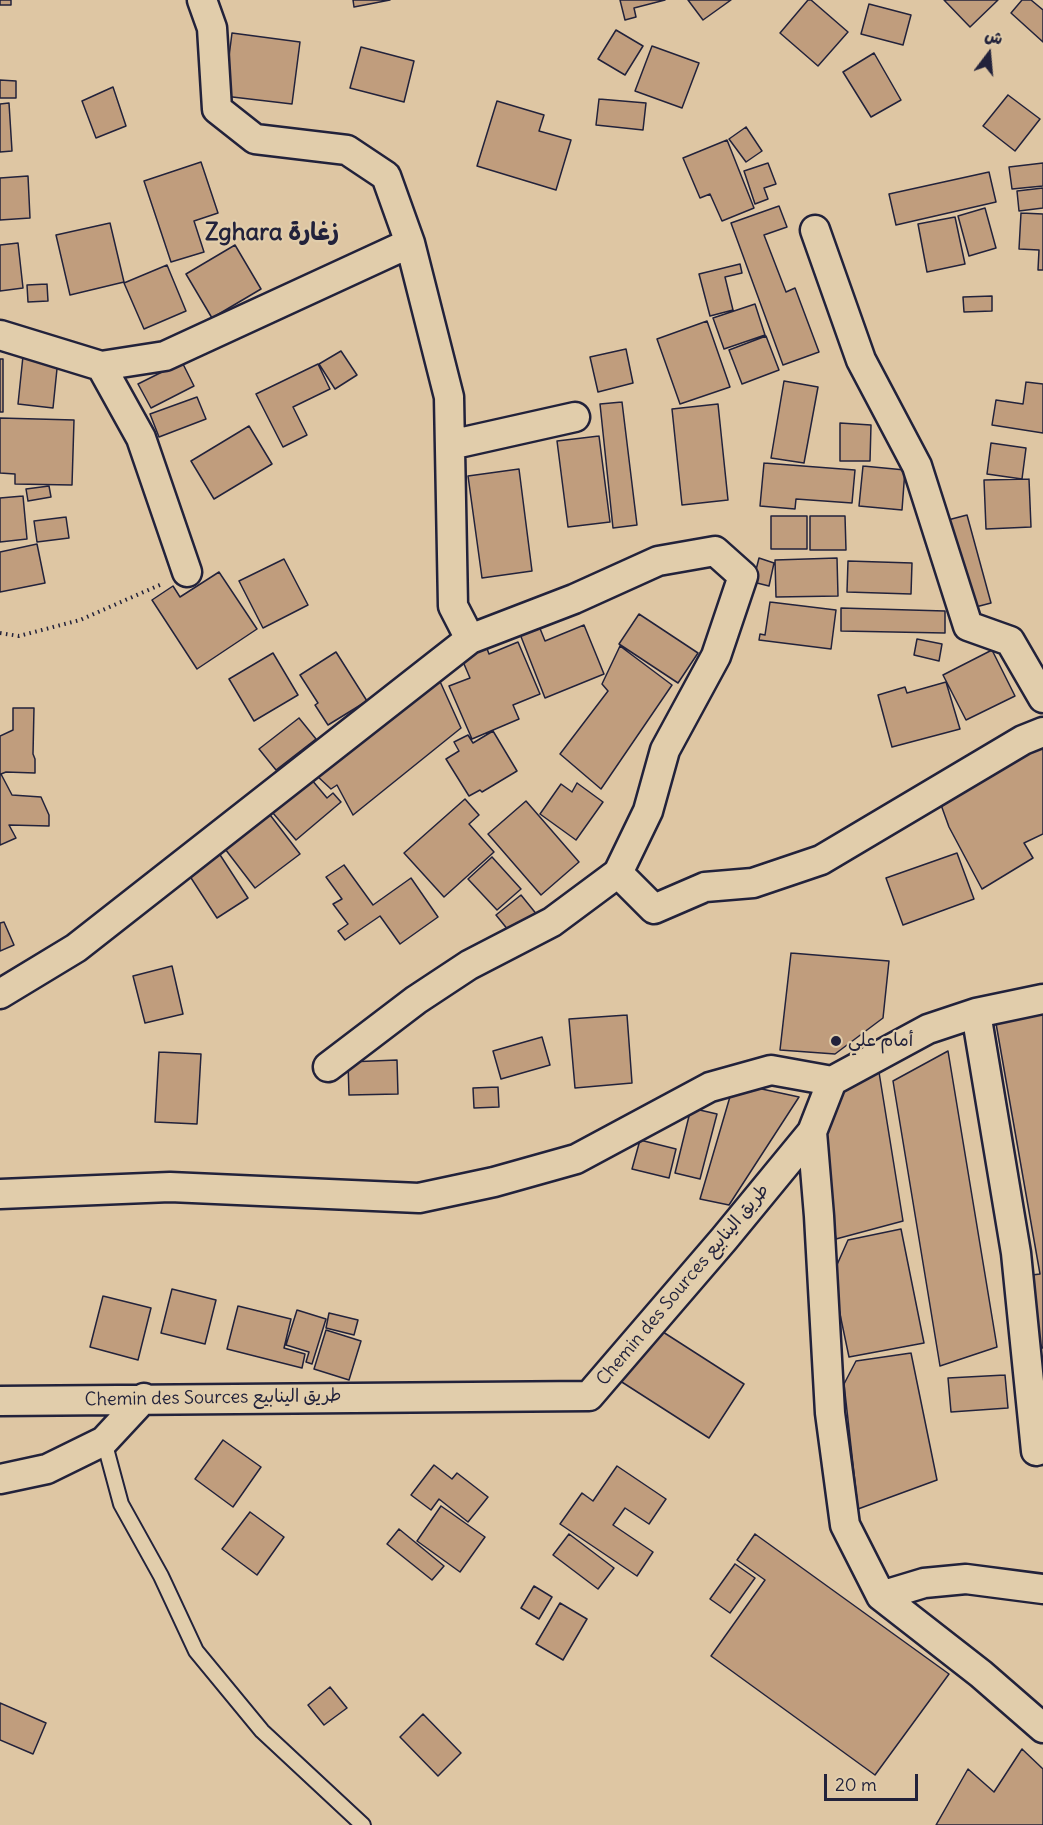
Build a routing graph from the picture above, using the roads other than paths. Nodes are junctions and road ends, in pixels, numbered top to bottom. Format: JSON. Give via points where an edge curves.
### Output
{"nodes":[{"id":1,"x":202,"y":0,"type":"edge"},
{"id":2,"x":816,"y":230,"type":"dead end"},
{"id":3,"x":410,"y":243,"type":"junction"},
{"id":4,"x":0,"y":335,"type":"edge"},
{"id":5,"x":101,"y":366,"type":"junction"},
{"id":6,"x":575,"y":417,"type":"dead end"},
{"id":7,"x":450,"y":445,"type":"junction"},
{"id":8,"x":187,"y":572,"type":"road end"},
{"id":9,"x":470,"y":639,"type":"junction"},
{"id":10,"x":1043,"y":698,"type":"edge"},
{"id":11,"x":1043,"y":732,"type":"edge"},
{"id":12,"x":618,"y":873,"type":"junction"},
{"id":13,"x":0,"y":994,"type":"edge"},
{"id":14,"x":1043,"y":999,"type":"edge"},
{"id":15,"x":976,"y":1013,"type":"junction"},
{"id":16,"x":328,"y":1067,"type":"dead end"},
{"id":17,"x":832,"y":1081,"type":"junction"},
{"id":18,"x":812,"y":1132,"type":"junction"},
{"id":19,"x":0,"y":1194,"type":"edge"},
{"id":20,"x":144,"y":1398,"type":"junction"},
{"id":21,"x":0,"y":1401,"type":"edge"},
{"id":22,"x":104,"y":1441,"type":"junction"},
{"id":23,"x":1043,"y":1449,"type":"edge"},
{"id":24,"x":0,"y":1479,"type":"edge"},
{"id":25,"x":1043,"y":1589,"type":"edge"},
{"id":26,"x":881,"y":1596,"type":"junction"},
{"id":27,"x":1043,"y":1728,"type":"edge"},
{"id":28,"x":363,"y":1825,"type":"edge"}],
"edges":[{"from":1,"to":3,"type":"street","via":[[212,28],[217,109],[255,139],[346,150],[386,176]]},
{"from":2,"to":10,"type":"street","via":[[861,360],[916,466],[968,626],[1010,640]]},
{"from":3,"to":5,"type":"street","via":[[165,356]]},
{"from":3,"to":7,"type":"street","via":[[449,397]]},
{"from":4,"to":5,"type":"street"},
{"from":5,"to":8,"type":"street","via":[[141,438]]},
{"from":6,"to":7,"type":"street"},
{"from":7,"to":9,"type":"street","via":[[453,606]]},
{"from":9,"to":12,"type":"street","via":[[658,561],[715,551],[743,576],[716,656],[665,750],[648,811]]},
{"from":9,"to":13,"type":"street","via":[[76,948]]},
{"from":11,"to":12,"type":"street","via":[[1023,740],[821,860],[753,883],[705,887],[654,909]]},
{"from":12,"to":16,"type":"street","via":[[552,922],[469,964]]},
{"from":14,"to":15,"type":"street"},
{"from":15,"to":17,"type":"street","via":[[928,1029]]},
{"from":15,"to":23,"type":"street","via":[[1016,1253],[1036,1451]]},
{"from":17,"to":18,"type":"street","name":"Chemin des Sources طريق الينابيع"},
{"from":17,"to":19,"type":"street","via":[[771,1070],[741,1078],[710,1087],[576,1159],[419,1198],[170,1187]]},
{"from":18,"to":20,"type":"street","name":"Chemin des Sources طريق الينابيع","via":[[589,1396]]},
{"from":18,"to":26,"type":"street","via":[[830,1413],[845,1525]]},
{"from":20,"to":21,"type":"street","name":"Chemin des Sources طريق الينابيع"},
{"from":20,"to":22,"type":"street"},
{"from":22,"to":24,"type":"street","via":[[47,1469]]},
{"from":22,"to":28,"type":"lane","via":[[121,1504],[196,1651],[262,1731]]},
{"from":25,"to":26,"type":"street","via":[[966,1579],[924,1583]]},
{"from":26,"to":27,"type":"street"}]}
